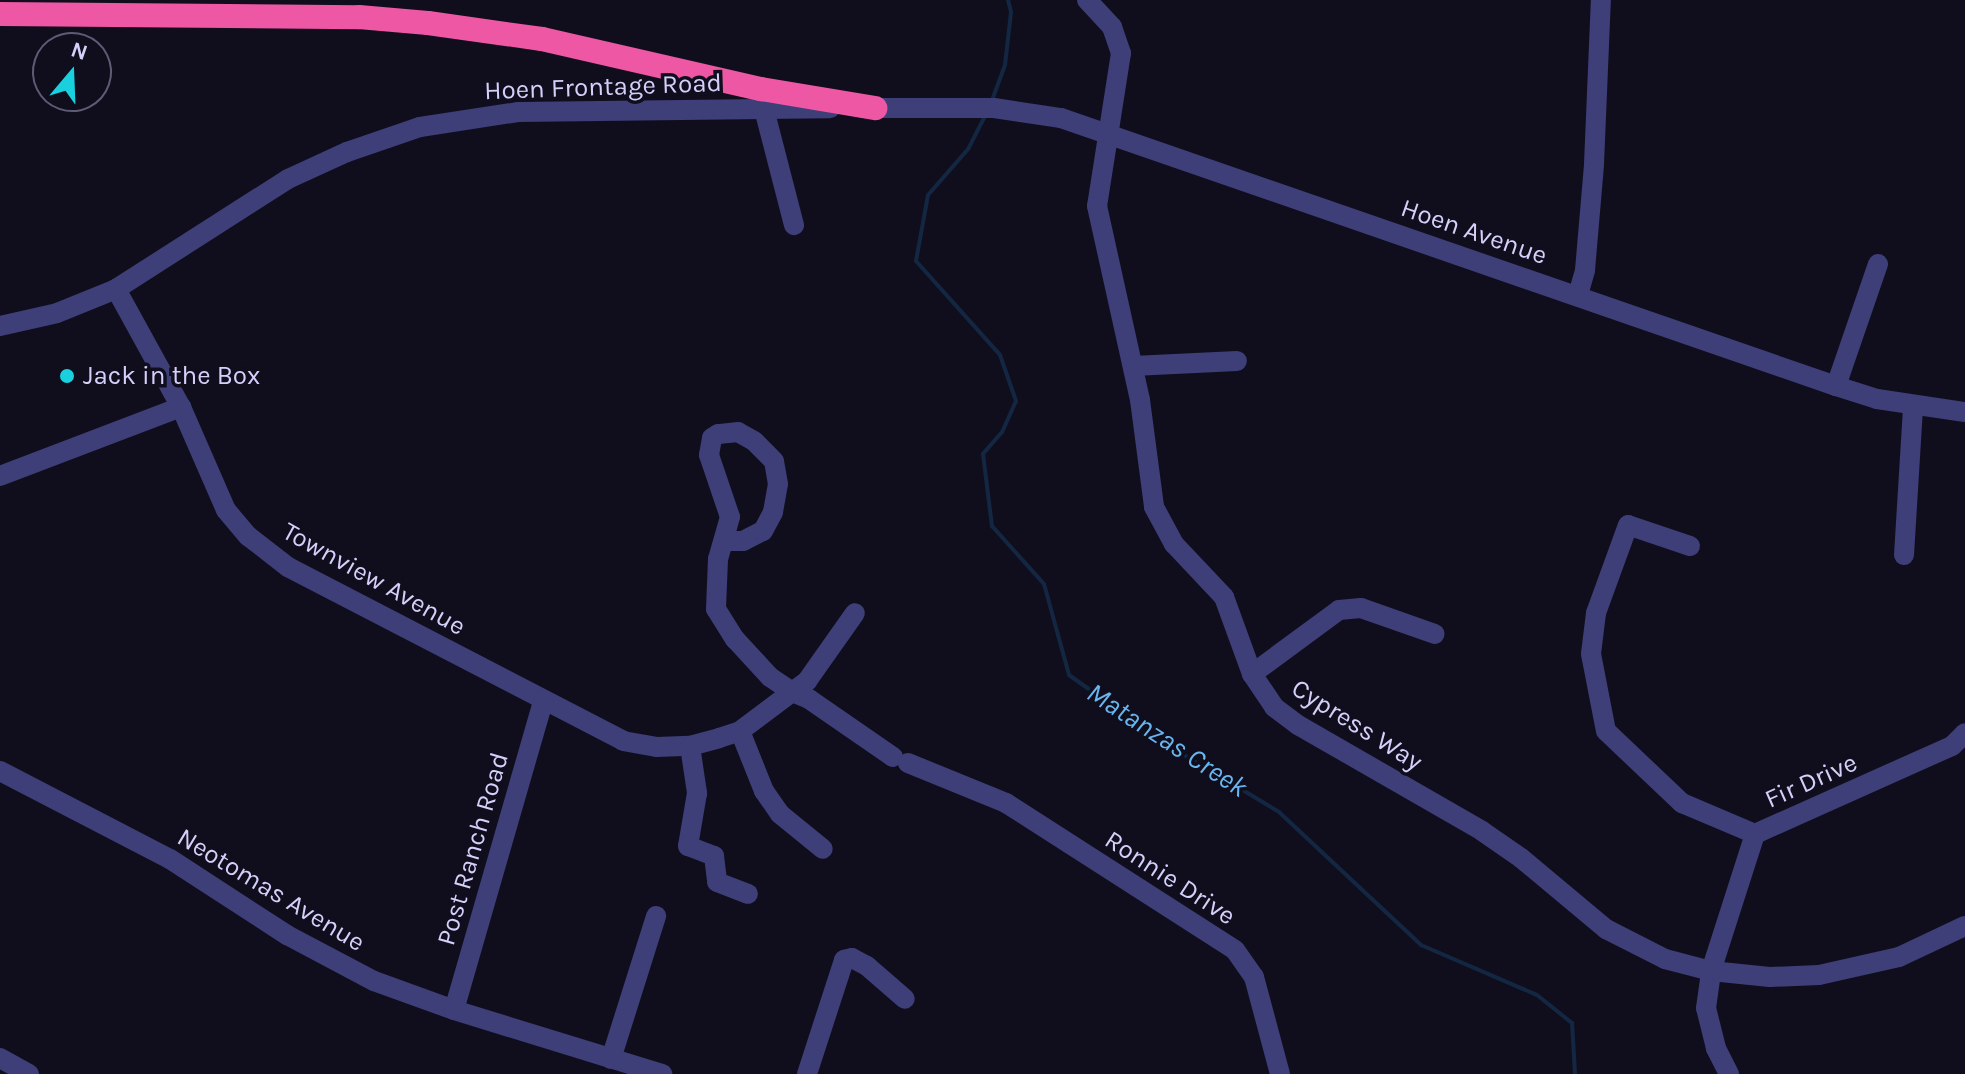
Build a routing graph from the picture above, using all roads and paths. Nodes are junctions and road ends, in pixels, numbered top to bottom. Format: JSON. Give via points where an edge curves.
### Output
{"nodes":[{"id":1,"x":1087,"y":0,"type":"edge"},
{"id":2,"x":1601,"y":0,"type":"edge"},
{"id":3,"x":0,"y":14,"type":"edge"},
{"id":4,"x":875,"y":108,"type":"junction"},
{"id":5,"x":764,"y":109,"type":"junction"},
{"id":6,"x":1109,"y":134,"type":"junction"},
{"id":7,"x":794,"y":225,"type":"dead end"},
{"id":8,"x":1878,"y":264,"type":"dead end"},
{"id":9,"x":116,"y":289,"type":"junction"},
{"id":10,"x":1578,"y":295,"type":"junction"},
{"id":11,"x":0,"y":326,"type":"edge"},
{"id":12,"x":1237,"y":361,"type":"dead end"},
{"id":13,"x":1133,"y":366,"type":"junction"},
{"id":14,"x":1836,"y":386,"type":"junction"},
{"id":15,"x":1913,"y":406,"type":"junction"},
{"id":16,"x":181,"y":407,"type":"junction"},
{"id":17,"x":1965,"y":412,"type":"edge"},
{"id":18,"x":0,"y":476,"type":"edge"},
{"id":19,"x":726,"y":541,"type":"junction"},
{"id":20,"x":1690,"y":546,"type":"dead end"},
{"id":21,"x":1904,"y":555,"type":"dead end"},
{"id":22,"x":855,"y":613,"type":"dead end"},
{"id":23,"x":1435,"y":634,"type":"dead end"},
{"id":24,"x":1252,"y":674,"type":"junction"},
{"id":25,"x":792,"y":692,"type":"junction"},
{"id":26,"x":543,"y":701,"type":"junction"},
{"id":27,"x":740,"y":731,"type":"junction"},
{"id":28,"x":1965,"y":733,"type":"edge"},
{"id":29,"x":690,"y":746,"type":"junction"},
{"id":30,"x":0,"y":771,"type":"edge"},
{"id":31,"x":1755,"y":834,"type":"junction"},
{"id":32,"x":823,"y":849,"type":"dead end"},
{"id":33,"x":748,"y":894,"type":"dead end"},
{"id":34,"x":656,"y":916,"type":"dead end"},
{"id":35,"x":1965,"y":926,"type":"edge"},
{"id":36,"x":1711,"y":971,"type":"junction"},
{"id":37,"x":905,"y":999,"type":"dead end"},
{"id":38,"x":454,"y":1010,"type":"junction"},
{"id":39,"x":0,"y":1058,"type":"edge"},
{"id":40,"x":622,"y":1066,"type":"edge"},
{"id":41,"x":29,"y":1074,"type":"edge"},
{"id":42,"x":662,"y":1074,"type":"edge"},
{"id":43,"x":807,"y":1074,"type":"edge"},
{"id":44,"x":1280,"y":1074,"type":"edge"},
{"id":45,"x":1729,"y":1074,"type":"edge"}],
"edges":[{"from":1,"to":6,"type":"street","via":[[1112,27],[1121,53]]},
{"from":2,"to":10,"type":"street","via":[[1594,164]]},
{"from":3,"to":4,"type":"highway","via":[[359,17],[453,25]]},
{"from":4,"to":5,"type":"street","name":"Hoen Frontage Road"},
{"from":4,"to":6,"type":"street","name":"Hoen Frontage Road","via":[[1024,110]]},
{"from":5,"to":7,"type":"street"},
{"from":5,"to":9,"type":"street","name":"Hoen Frontage Road","via":[[518,112],[420,127],[298,174]]},
{"from":6,"to":10,"type":"street","name":"Hoen Avenue"},
{"from":6,"to":13,"type":"street","name":"Cypress Way","via":[[1097,206]]},
{"from":8,"to":14,"type":"street"},
{"from":9,"to":11,"type":"street","name":"Hoen Frontage Road","via":[[57,313]]},
{"from":9,"to":16,"type":"street","name":"Townview Avenue"},
{"from":10,"to":14,"type":"street","name":"Hoen Avenue"},
{"from":12,"to":13,"type":"street"},
{"from":13,"to":24,"type":"street","name":"Cypress Way","via":[[1154,507],[1174,544],[1224,597]]},
{"from":14,"to":15,"type":"street","name":"Hoen Avenue"},
{"from":15,"to":17,"type":"street","name":"Hoen Avenue"},
{"from":15,"to":21,"type":"street"},
{"from":16,"to":18,"type":"street"},
{"from":16,"to":26,"type":"street","name":"Townview Avenue","via":[[226,510],[248,536],[288,567]]},
{"from":19,"to":19,"type":"street","via":[[743,541],[763,531],[778,484],[774,461],[738,432],[718,434],[709,448],[730,517]]},
{"from":19,"to":25,"type":"street","via":[[718,559],[716,609],[735,639]]},
{"from":20,"to":31,"type":"street","name":"Fir Drive","via":[[1628,525],[1596,613],[1591,654],[1606,731],[1682,803]]},
{"from":22,"to":25,"type":"street","name":"Townview Avenue","via":[[807,681]]},
{"from":23,"to":24,"type":"street","via":[[1361,608],[1339,610]]},
{"from":24,"to":36,"type":"street","name":"Cypress Way","via":[[1285,717],[1502,844],[1606,929],[1665,959]]},
{"from":25,"to":27,"type":"street","name":"Townview Avenue"},
{"from":25,"to":44,"type":"street","name":"Ronnie Drive","via":[[900,760],[1006,803],[1235,950],[1254,977]]},
{"from":26,"to":29,"type":"street","name":"Townview Avenue","via":[[623,741]]},
{"from":26,"to":38,"type":"street","name":"Post Ranch Road"},
{"from":27,"to":29,"type":"street","name":"Townview Avenue"},
{"from":27,"to":32,"type":"street","via":[[764,791],[780,814]]},
{"from":28,"to":31,"type":"street","name":"Fir Drive","via":[[1952,746]]},
{"from":29,"to":33,"type":"street","via":[[697,793],[688,846],[714,856],[717,882]]},
{"from":30,"to":38,"type":"street","name":"Neotomas Avenue","via":[[170,859],[330,960]]},
{"from":31,"to":36,"type":"street"},
{"from":34,"to":40,"type":"street"},
{"from":35,"to":36,"type":"street","name":"Cypress Way","via":[[1899,957],[1840,972],[1785,977]]},
{"from":36,"to":45,"type":"street","via":[[1706,1008]]},
{"from":37,"to":43,"type":"street","via":[[867,966],[844,960]]},
{"from":38,"to":40,"type":"street","name":"Neotomas Avenue"},
{"from":39,"to":41,"type":"street"},
{"from":40,"to":42,"type":"street","name":"Neotomas Avenue"}]}
